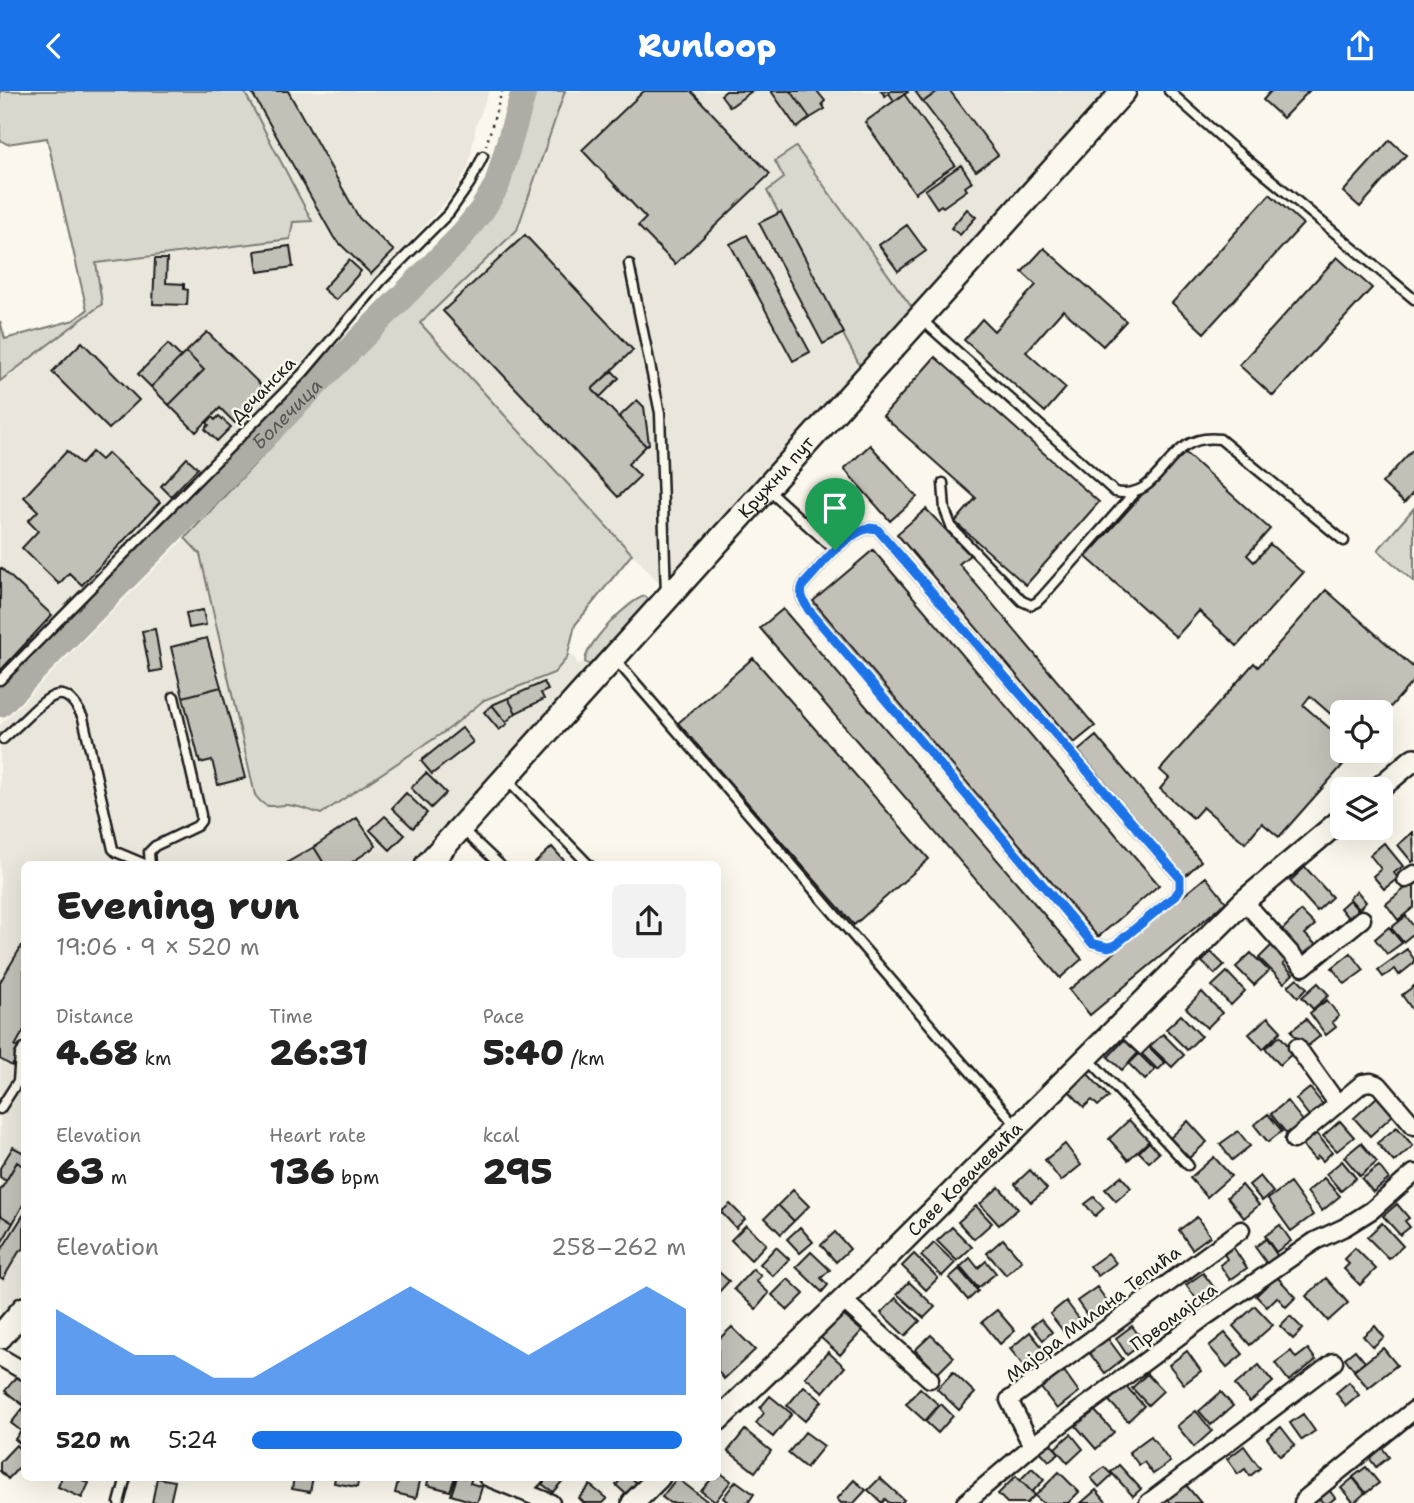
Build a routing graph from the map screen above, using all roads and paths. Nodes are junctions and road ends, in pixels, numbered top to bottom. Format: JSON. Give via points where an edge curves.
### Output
{"nodes":[{"id":1,"x":502,"y":91,"type":"edge"},
{"id":2,"x":1124,"y":91,"type":"edge"},
{"id":3,"x":1169,"y":91,"type":"edge"},
{"id":4,"x":483,"y":156,"type":"joint"},
{"id":5,"x":629,"y":264,"type":"dead end"},
{"id":6,"x":1414,"y":299,"type":"edge"},
{"id":7,"x":919,"y":318,"type":"junction"},
{"id":8,"x":943,"y":483,"type":"dead end"},
{"id":9,"x":766,"y":488,"type":"junction"},
{"id":10,"x":1133,"y":494,"type":"junction"},
{"id":11,"x":1344,"y":541,"type":"dead end"},
{"id":12,"x":835,"y":550,"type":"junction"},
{"id":13,"x":666,"y":597,"type":"junction"},
{"id":14,"x":612,"y":656,"type":"junction"},
{"id":15,"x":0,"y":680,"type":"edge"},
{"id":16,"x":174,"y":697,"type":"dead end"},
{"id":17,"x":3,"y":739,"type":"dead end"},
{"id":18,"x":1414,"y":759,"type":"edge"},
{"id":19,"x":1392,"y":777,"type":"edge"},
{"id":20,"x":504,"y":778,"type":"junction"},
{"id":21,"x":460,"y":828,"type":"junction"},
{"id":22,"x":1330,"y":829,"type":"edge"},
{"id":23,"x":138,"y":861,"type":"edge"},
{"id":24,"x":148,"y":861,"type":"edge"},
{"id":25,"x":431,"y":861,"type":"edge"},
{"id":26,"x":496,"y":861,"type":"edge"},
{"id":27,"x":585,"y":861,"type":"edge"},
{"id":28,"x":1244,"y":901,"type":"junction"},
{"id":29,"x":1362,"y":919,"type":"dead end"},
{"id":30,"x":1297,"y":1047,"type":"dead end"},
{"id":31,"x":21,"y":1053,"type":"edge"},
{"id":32,"x":1087,"y":1057,"type":"junction"},
{"id":33,"x":21,"y":1077,"type":"edge"},
{"id":34,"x":1337,"y":1103,"type":"junction"},
{"id":35,"x":0,"y":1109,"type":"edge"},
{"id":36,"x":1017,"y":1126,"type":"junction"},
{"id":37,"x":1414,"y":1126,"type":"edge"},
{"id":38,"x":1294,"y":1140,"type":"dead end"},
{"id":39,"x":1188,"y":1165,"type":"dead end"},
{"id":40,"x":1414,"y":1173,"type":"edge"},
{"id":41,"x":1241,"y":1230,"type":"dead end"},
{"id":42,"x":842,"y":1299,"type":"junction"},
{"id":43,"x":21,"y":1312,"type":"edge"},
{"id":44,"x":0,"y":1337,"type":"edge"},
{"id":45,"x":0,"y":1357,"type":"edge"},
{"id":46,"x":1334,"y":1361,"type":"dead end"},
{"id":47,"x":21,"y":1369,"type":"edge"},
{"id":48,"x":930,"y":1379,"type":"dead end"},
{"id":49,"x":1414,"y":1410,"type":"edge"},
{"id":50,"x":721,"y":1417,"type":"edge"},
{"id":51,"x":1032,"y":1446,"type":"junction"},
{"id":52,"x":125,"y":1481,"type":"edge"},
{"id":53,"x":497,"y":1481,"type":"edge"},
{"id":54,"x":531,"y":1481,"type":"edge"},
{"id":55,"x":655,"y":1481,"type":"edge"},
{"id":56,"x":521,"y":1491,"type":"junction"},
{"id":57,"x":119,"y":1503,"type":"edge"},
{"id":58,"x":551,"y":1503,"type":"edge"},
{"id":59,"x":633,"y":1503,"type":"edge"},
{"id":60,"x":965,"y":1503,"type":"edge"},
{"id":61,"x":1149,"y":1503,"type":"edge"},
{"id":62,"x":1303,"y":1503,"type":"edge"}],
"edges":[{"from":1,"to":4,"type":"path"},
{"from":2,"to":7,"type":"main road","name":"Кружни пут"},
{"from":3,"to":6,"type":"lane"},
{"from":4,"to":15,"type":"lane","name":"Дечанска","via":[[449,213],[381,281],[303,373]]},
{"from":5,"to":13,"type":"lane","via":[[660,413]]},
{"from":7,"to":9,"type":"main road","name":"Кружни пут"},
{"from":7,"to":10,"type":"lane","via":[[1103,483],[1115,492]]},
{"from":8,"to":10,"type":"lane","via":[[952,528],[1022,601],[1031,604]]},
{"from":9,"to":12,"type":"lane"},
{"from":9,"to":13,"type":"main road","name":"Кружни пут"},
{"from":10,"to":11,"type":"lane","via":[[1151,482],[1185,445],[1198,439],[1220,439]]},
{"from":12,"to":12,"type":"lane","via":[[864,529],[877,529],[1180,878],[1176,895],[1115,945],[1092,943],[808,609],[802,598],[803,585]]},
{"from":13,"to":14,"type":"main road","name":"Кружни пут"},
{"from":14,"to":20,"type":"main road","name":"Кружни пут"},
{"from":14,"to":36,"type":"lane"},
{"from":16,"to":24,"type":"lane","via":[[201,821],[155,846]]},
{"from":17,"to":23,"type":"lane","via":[[49,696],[61,694],[78,707],[113,849]]},
{"from":18,"to":19,"type":"street"},
{"from":20,"to":21,"type":"main road","name":"Кружни пут"},
{"from":20,"to":27,"type":"lane"},
{"from":21,"to":25,"type":"main road","name":"Кружни пут"},
{"from":21,"to":26,"type":"lane"},
{"from":22,"to":28,"type":"street","name":"Саве Ковачевића"},
{"from":28,"to":29,"type":"street","via":[[1303,967]]},
{"from":28,"to":32,"type":"street","name":"Саве Ковачевића"},
{"from":30,"to":34,"type":"street"},
{"from":31,"to":33,"type":"lane"},
{"from":32,"to":36,"type":"street","name":"Саве Ковачевића"},
{"from":32,"to":39,"type":"lane"},
{"from":33,"to":35,"type":"lane"},
{"from":34,"to":37,"type":"street","via":[[1371,1082],[1379,1085]]},
{"from":34,"to":38,"type":"street"},
{"from":36,"to":42,"type":"street","name":"Саве Ковачевића"},
{"from":40,"to":51,"type":"street","name":"Првомајска","via":[[1372,1210],[1292,1256]]},
{"from":41,"to":51,"type":"street","name":"Мајора Милана Тепића","via":[[1009,1400]]},
{"from":42,"to":48,"type":"street"},
{"from":42,"to":50,"type":"street","name":"Саве Ковачевића"},
{"from":43,"to":44,"type":"main road"},
{"from":45,"to":47,"type":"street"},
{"from":46,"to":61,"type":"street"},
{"from":49,"to":62,"type":"street"},
{"from":51,"to":60,"type":"street","name":"Првомајска"},
{"from":52,"to":57,"type":"lane"},
{"from":53,"to":56,"type":"street"},
{"from":54,"to":56,"type":"street"},
{"from":55,"to":59,"type":"street"},
{"from":56,"to":58,"type":"street"}]}
